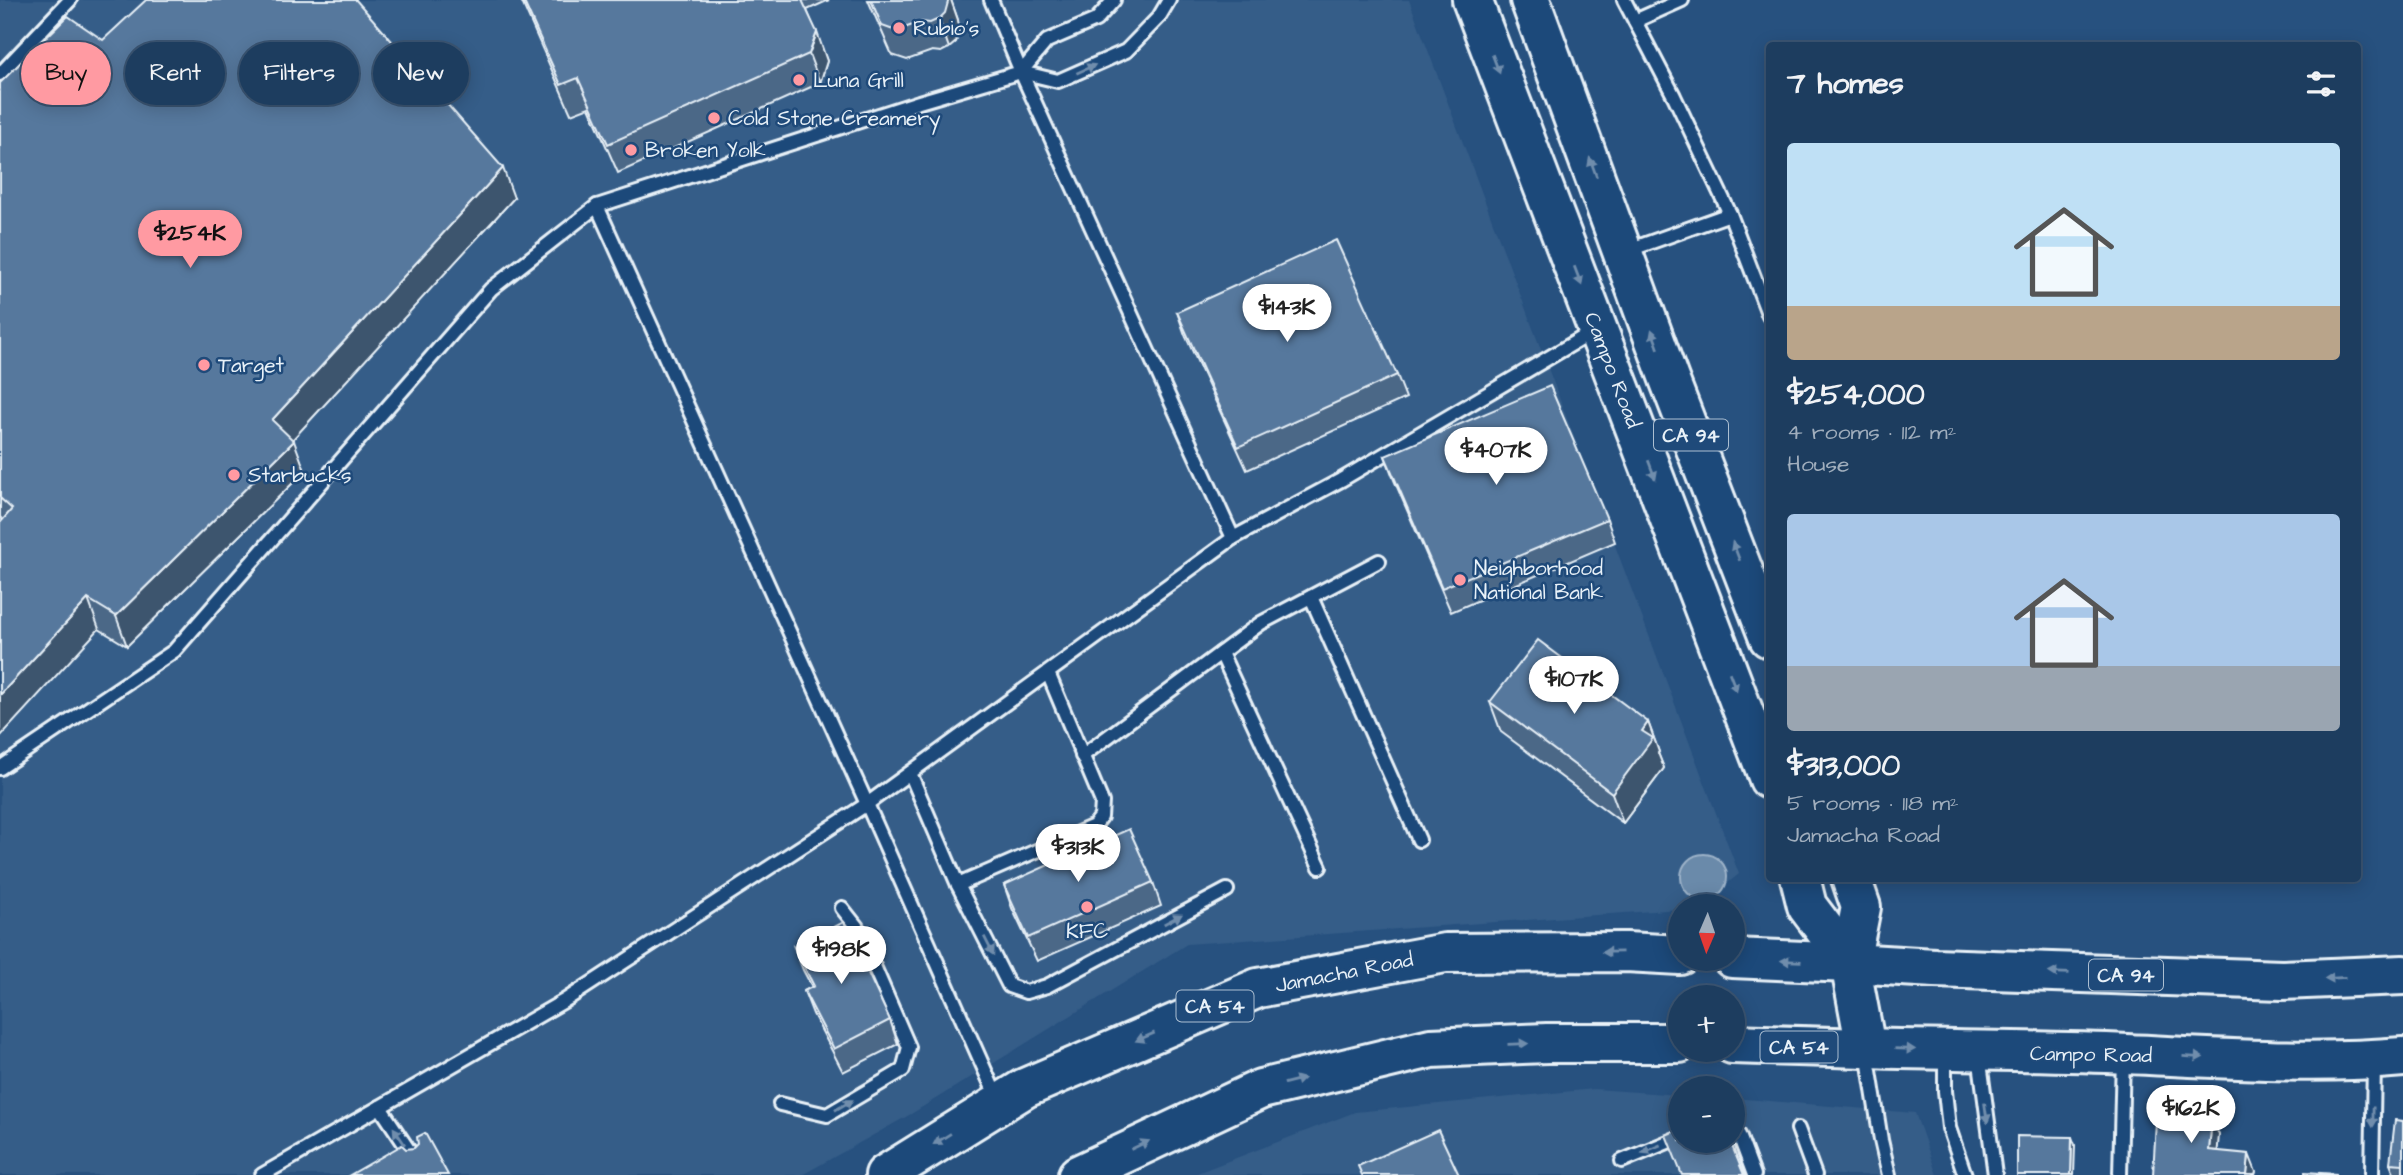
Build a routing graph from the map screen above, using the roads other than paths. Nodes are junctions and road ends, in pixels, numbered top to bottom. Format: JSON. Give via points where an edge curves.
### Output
{"nodes":[{"id":1,"x":69,"y":0,"type":"edge"},
{"id":2,"x":991,"y":0,"type":"edge"},
{"id":3,"x":1114,"y":0,"type":"edge"},
{"id":4,"x":1169,"y":0,"type":"edge"},
{"id":5,"x":1472,"y":0,"type":"edge"},
{"id":6,"x":1530,"y":0,"type":"edge"},
{"id":7,"x":1625,"y":0,"type":"edge"},
{"id":8,"x":1682,"y":0,"type":"edge"},
{"id":9,"x":1635,"y":21,"type":"junction"},
{"id":10,"x":1021,"y":72,"type":"junction"},
{"id":11,"x":0,"y":74,"type":"edge"},
{"id":12,"x":597,"y":206,"type":"junction"},
{"id":13,"x":1730,"y":214,"type":"junction"},
{"id":14,"x":1624,"y":252,"type":"junction"},
{"id":15,"x":1766,"y":308,"type":"edge"},
{"id":16,"x":1598,"y":329,"type":"junction"},
{"id":17,"x":1233,"y":538,"type":"junction"},
{"id":18,"x":1379,"y":561,"type":"dead end"},
{"id":19,"x":1311,"y":597,"type":"junction"},
{"id":20,"x":1766,"y":630,"type":"edge"},
{"id":21,"x":1221,"y":653,"type":"junction"},
{"id":22,"x":1048,"y":673,"type":"junction"},
{"id":23,"x":1082,"y":755,"type":"junction"},
{"id":24,"x":0,"y":768,"type":"edge"},
{"id":25,"x":1766,"y":771,"type":"edge"},
{"id":26,"x":910,"y":773,"type":"junction"},
{"id":27,"x":867,"y":804,"type":"junction"},
{"id":28,"x":1419,"y":840,"type":"dead end"},
{"id":29,"x":1320,"y":867,"type":"dead end"},
{"id":30,"x":1801,"y":882,"type":"edge"},
{"id":31,"x":1852,"y":882,"type":"edge"},
{"id":32,"x":958,"y":885,"type":"junction"},
{"id":33,"x":1227,"y":890,"type":"dead end"},
{"id":34,"x":842,"y":908,"type":"dead end"},
{"id":35,"x":1668,"y":954,"type":"edge"},
{"id":36,"x":1745,"y":959,"type":"edge"},
{"id":37,"x":1850,"y":963,"type":"junction"},
{"id":38,"x":2403,"y":975,"type":"edge"},
{"id":39,"x":1668,"y":1043,"type":"edge"},
{"id":40,"x":1745,"y":1044,"type":"edge"},
{"id":41,"x":1866,"y":1048,"type":"junction"},
{"id":42,"x":1961,"y":1051,"type":"junction"},
{"id":43,"x":2123,"y":1054,"type":"junction"},
{"id":44,"x":2388,"y":1058,"type":"edge"},
{"id":45,"x":780,"y":1104,"type":"dead end"},
{"id":46,"x":1000,"y":1104,"type":"junction"},
{"id":47,"x":380,"y":1107,"type":"junction"},
{"id":48,"x":1798,"y":1129,"type":"dead end"},
{"id":49,"x":1668,"y":1142,"type":"edge"},
{"id":50,"x":1745,"y":1151,"type":"edge"},
{"id":51,"x":1622,"y":1161,"type":"dead end"},
{"id":52,"x":418,"y":1164,"type":"edge"},
{"id":53,"x":262,"y":1175,"type":"edge"},
{"id":54,"x":885,"y":1175,"type":"edge"},
{"id":55,"x":1078,"y":1175,"type":"edge"},
{"id":56,"x":1754,"y":1175,"type":"edge"},
{"id":57,"x":1815,"y":1175,"type":"edge"},
{"id":58,"x":1889,"y":1175,"type":"edge"},
{"id":59,"x":1965,"y":1175,"type":"edge"},
{"id":60,"x":1995,"y":1175,"type":"edge"},
{"id":61,"x":2120,"y":1175,"type":"edge"},
{"id":62,"x":2372,"y":1175,"type":"edge"}],
"edges":[{"from":1,"to":11,"type":"lane"},
{"from":2,"to":10,"type":"lane"},
{"from":3,"to":10,"type":"lane","via":[[1096,20],[1046,41]]},
{"from":10,"to":4,"type":"lane","one_way":true,"via":[[1058,81],[1126,51]]},
{"from":5,"to":16,"type":"main road","name":"Campo Road","number":"CA 94","one_way":true},
{"from":14,"to":6,"type":"main road","number":"CA 94","one_way":true},
{"from":7,"to":9,"type":"lane"},
{"from":8,"to":9,"type":"lane"},
{"from":9,"to":13,"type":"lane"},
{"from":10,"to":12,"type":"lane"},
{"from":10,"to":17,"type":"lane"},
{"from":12,"to":24,"type":"lane","via":[[491,289],[174,651]]},
{"from":12,"to":27,"type":"lane"},
{"from":13,"to":14,"type":"lane"},
{"from":13,"to":15,"type":"lane"},
{"from":20,"to":14,"type":"main road","number":"CA 94","one_way":true},
{"from":16,"to":17,"type":"lane"},
{"from":16,"to":25,"type":"main road","name":"Campo Road","number":"CA 94","one_way":true},
{"from":17,"to":22,"type":"lane"},
{"from":18,"to":19,"type":"lane"},
{"from":19,"to":21,"type":"lane","via":[[1261,623]]},
{"from":19,"to":28,"type":"lane"},
{"from":21,"to":23,"type":"lane"},
{"from":21,"to":29,"type":"lane"},
{"from":22,"to":23,"type":"lane"},
{"from":22,"to":26,"type":"lane"},
{"from":23,"to":32,"type":"lane","via":[[1102,802],[1101,817],[1094,826]]},
{"from":26,"to":27,"type":"lane"},
{"from":26,"to":32,"type":"lane"},
{"from":27,"to":46,"type":"lane"},
{"from":27,"to":47,"type":"lane","via":[[564,1001]]},
{"from":30,"to":37,"type":"main road","via":[[1807,906]]},
{"from":31,"to":37,"type":"main road","via":[[1861,907]]},
{"from":32,"to":33,"type":"lane","one_way":true,"via":[[1009,986],[1026,992],[1047,986]]},
{"from":45,"to":34,"type":"lane","one_way":true,"via":[[827,1115],[903,1070],[909,1047],[857,927]]},
{"from":35,"to":46,"type":"main road","name":"Jamacha Road","number":"CA 54","one_way":true,"via":[[1445,953],[1258,988],[1026,1088]]},
{"from":37,"to":36,"type":"main road","one_way":true},
{"from":38,"to":37,"type":"main road","number":"CA 94","one_way":true,"via":[[2282,981]]},
{"from":37,"to":41,"type":"main road"},
{"from":55,"to":39,"type":"main road","one_way":true,"via":[[1261,1089],[1431,1048]]},
{"from":40,"to":41,"type":"main road","number":"CA 54"},
{"from":41,"to":42,"type":"main road","name":"Campo Road","one_way":true},
{"from":41,"to":58,"type":"lane"},
{"from":42,"to":43,"type":"main road","name":"Campo Road"},
{"from":42,"to":59,"type":"lane","via":[[1945,1091],[1949,1128]]},
{"from":42,"to":60,"type":"lane","one_way":true},
{"from":43,"to":44,"type":"main road","name":"Campo Road","one_way":true,"via":[[2257,1060]]},
{"from":43,"to":61,"type":"lane"},
{"from":44,"to":62,"type":"lane","one_way":true},
{"from":46,"to":54,"type":"main road","name":"Jamacha Road","number":"CA 54","one_way":true},
{"from":52,"to":47,"type":"lane","one_way":true},
{"from":47,"to":53,"type":"lane"},
{"from":48,"to":57,"type":"lane"},
{"from":49,"to":51,"type":"lane","one_way":true},
{"from":50,"to":56,"type":"lane"}]}
